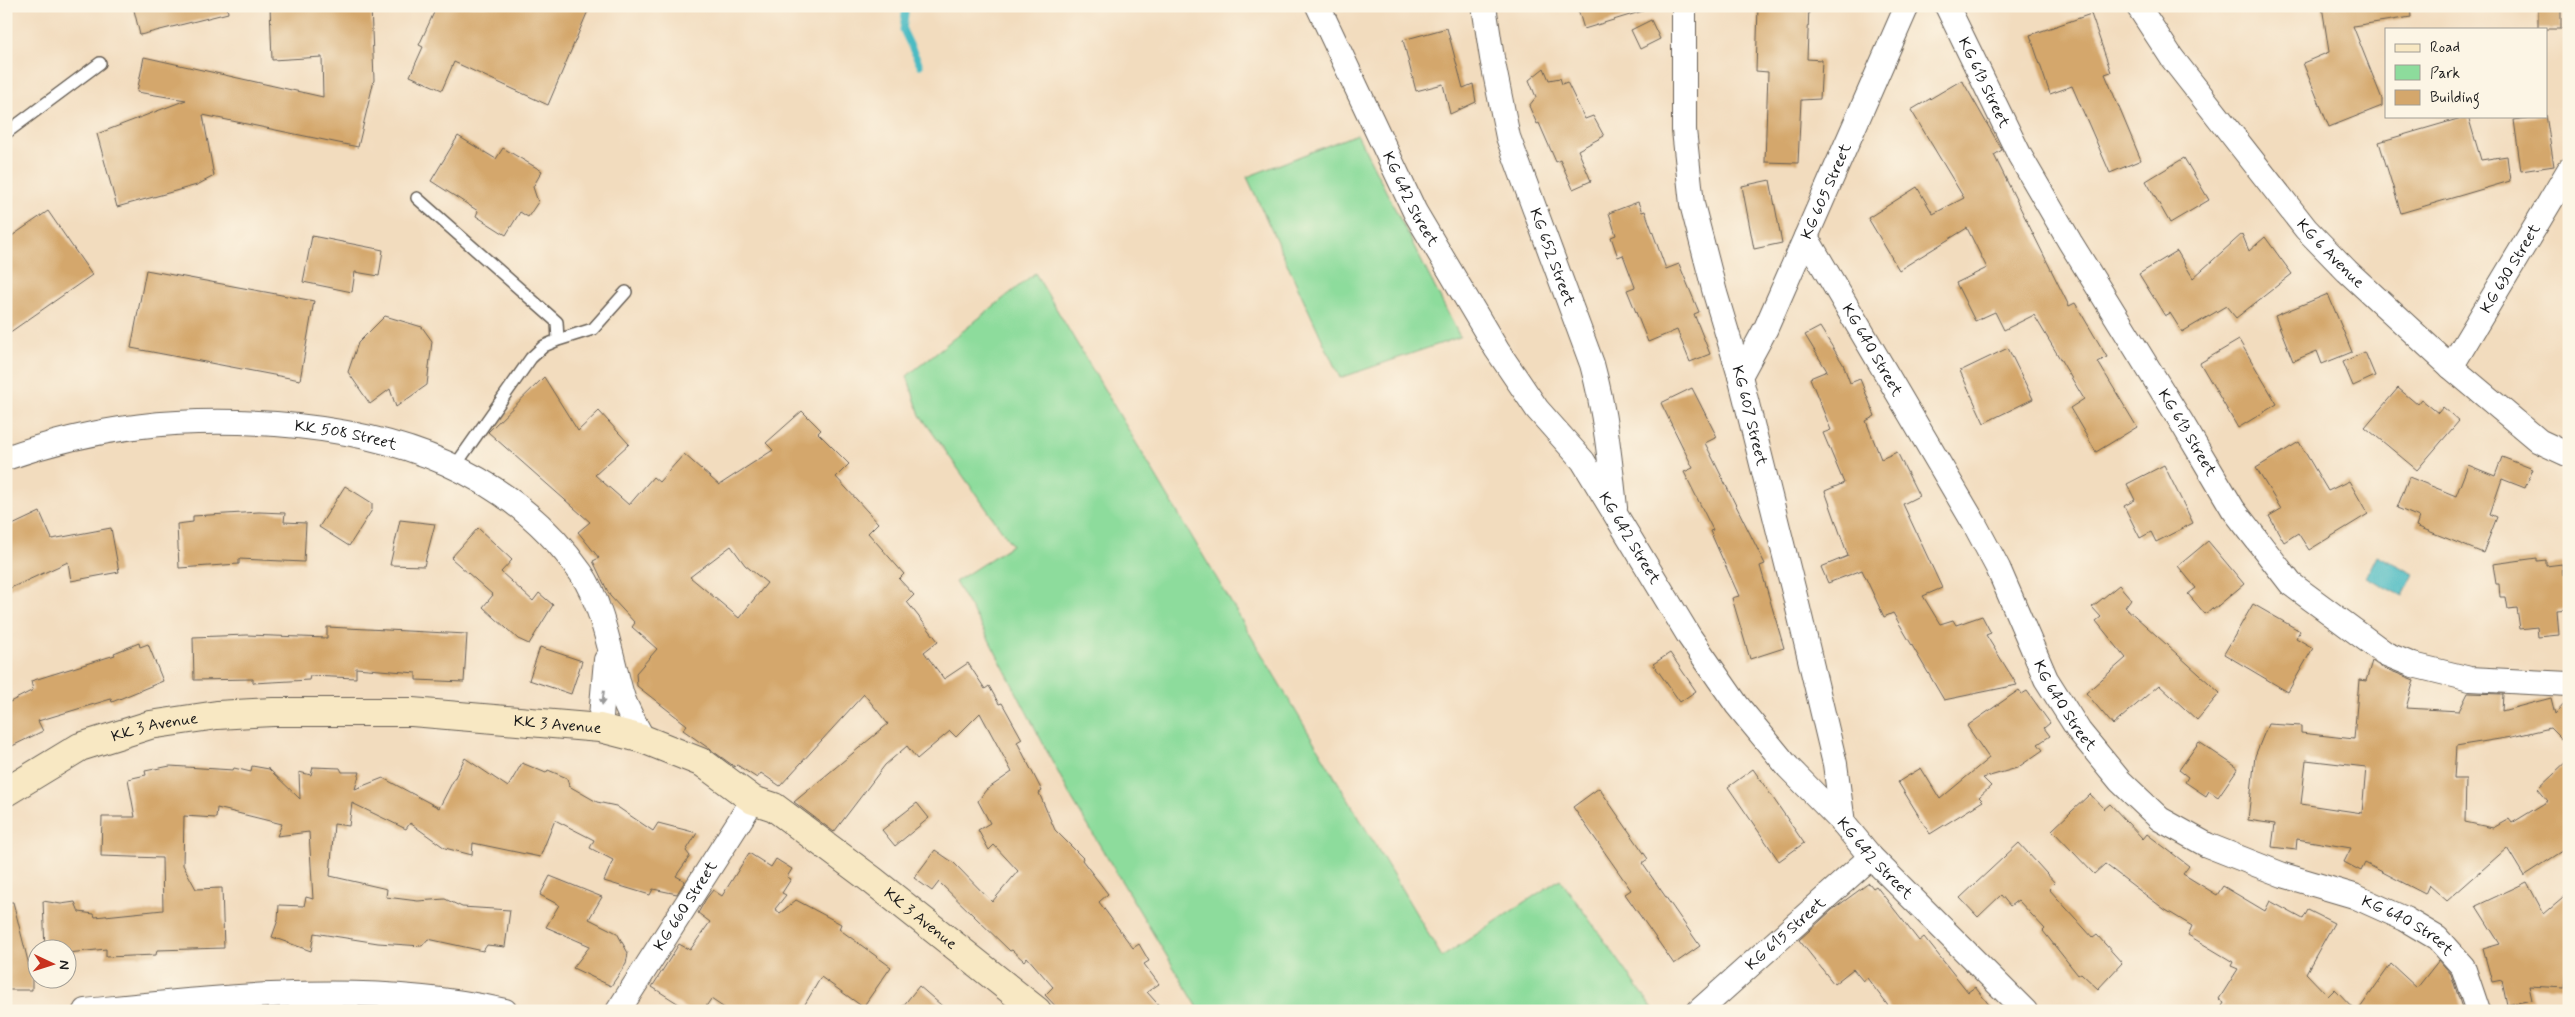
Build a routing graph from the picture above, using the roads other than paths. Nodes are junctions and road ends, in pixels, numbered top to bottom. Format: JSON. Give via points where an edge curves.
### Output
{"nodes":[{"id":1,"x":1318,"y":6,"type":"edge"},
{"id":2,"x":1484,"y":6,"type":"edge"},
{"id":3,"x":1684,"y":6,"type":"edge"},
{"id":4,"x":1907,"y":6,"type":"edge"},
{"id":5,"x":1947,"y":6,"type":"edge"},
{"id":6,"x":2138,"y":6,"type":"edge"},
{"id":7,"x":100,"y":63,"type":"dead end"},
{"id":8,"x":6,"y":133,"type":"edge"},
{"id":9,"x":2569,"y":170,"type":"edge"},
{"id":10,"x":417,"y":198,"type":"dead end"},
{"id":11,"x":1806,"y":237,"type":"junction"},
{"id":12,"x":626,"y":292,"type":"dead end"},
{"id":13,"x":558,"y":340,"type":"junction"},
{"id":14,"x":2451,"y":367,"type":"junction"},
{"id":15,"x":1740,"y":376,"type":"junction"},
{"id":16,"x":2569,"y":455,"type":"edge"},
{"id":17,"x":6,"y":458,"type":"edge"},
{"id":18,"x":455,"y":466,"type":"junction"},
{"id":19,"x":1615,"y":510,"type":"junction"},
{"id":20,"x":606,"y":633,"type":"junction"},
{"id":21,"x":2569,"y":684,"type":"edge"},
{"id":22,"x":600,"y":728,"type":"junction"},
{"id":23,"x":644,"y":739,"type":"junction"},
{"id":24,"x":6,"y":792,"type":"edge"},
{"id":25,"x":753,"y":800,"type":"junction"},
{"id":26,"x":1843,"y":823,"type":"junction"},
{"id":27,"x":1871,"y":856,"type":"junction"},
{"id":28,"x":209,"y":1005,"type":"edge"},
{"id":29,"x":85,"y":1011,"type":"edge"},
{"id":30,"x":506,"y":1011,"type":"edge"},
{"id":31,"x":618,"y":1011,"type":"edge"},
{"id":32,"x":1037,"y":1011,"type":"edge"},
{"id":33,"x":1699,"y":1011,"type":"edge"},
{"id":34,"x":2025,"y":1011,"type":"edge"},
{"id":35,"x":2478,"y":1011,"type":"edge"}],
"edges":[{"from":1,"to":19,"type":"street","name":"KG 642 Street","via":[[1415,212],[1492,342],[1538,409],[1583,461]]},
{"from":2,"to":19,"type":"street","name":"KG 652 Street","via":[[1508,137],[1601,396]]},
{"from":3,"to":15,"type":"street","name":"KG 607 Street","via":[[1684,130],[1692,204]]},
{"from":4,"to":11,"type":"street","name":"KG 605 Street"},
{"from":5,"to":21,"type":"street","name":"KG 613 Street","via":[[2020,156],[2070,242],[2233,509],[2292,584],[2386,654],[2413,665],[2470,679]]},
{"from":6,"to":14,"type":"street","name":"KG 6 Avenue","via":[[2172,58],[2306,229]]},
{"from":7,"to":8,"type":"lane"},
{"from":9,"to":14,"type":"street","name":"KG 630 Street"},
{"from":10,"to":13,"type":"lane","via":[[557,322]]},
{"from":11,"to":15,"type":"street","name":"KG 605 Street","via":[[1766,328]]},
{"from":11,"to":35,"type":"street","name":"KG 640 Street","via":[[1974,523],[1998,568],[2046,679],[2079,731],[2120,781],[2160,818],[2207,845],[2283,875],[2354,896],[2405,919],[2437,938],[2463,967]]},
{"from":12,"to":13,"type":"lane","via":[[593,329]]},
{"from":13,"to":18,"type":"lane","via":[[544,346],[531,358]]},
{"from":14,"to":16,"type":"street","name":"KG 6 Avenue","via":[[2539,441]]},
{"from":15,"to":26,"type":"street","name":"KG 607 Street","via":[[1836,764]]},
{"from":17,"to":18,"type":"street","name":"KK 508 Street","via":[[85,434],[151,424],[222,420],[327,428],[396,443]]},
{"from":18,"to":20,"type":"street","name":"KK 508 Street","via":[[524,510],[558,541],[583,576]]},
{"from":19,"to":26,"type":"street","name":"KG 642 Street","via":[[1690,636],[1737,705],[1788,767]]},
{"from":20,"to":22,"type":"street","name":"KK 508 Street","one_way":true,"via":[[606,674]]},
{"from":20,"to":23,"type":"street","name":"KK 508 Street","via":[[623,699]]},
{"from":22,"to":23,"type":"street","name":"KK 3 Avenue"},
{"from":22,"to":24,"type":"street","name":"KK 3 Avenue","via":[[412,712],[217,715],[150,726],[80,747]]},
{"from":23,"to":25,"type":"street","name":"KK 3 Avenue","via":[[703,763]]},
{"from":25,"to":31,"type":"street","name":"KG 660 Street"},
{"from":25,"to":32,"type":"street","name":"KK 3 Avenue","via":[[774,807],[865,874]]},
{"from":26,"to":27,"type":"street","name":"KG 642 Street"},
{"from":27,"to":33,"type":"street","name":"KG 615 Street"},
{"from":27,"to":34,"type":"street","name":"KG 642 Street"},
{"from":28,"to":29,"type":"street"},
{"from":28,"to":30,"type":"street","via":[[314,993],[392,995]]}]}
